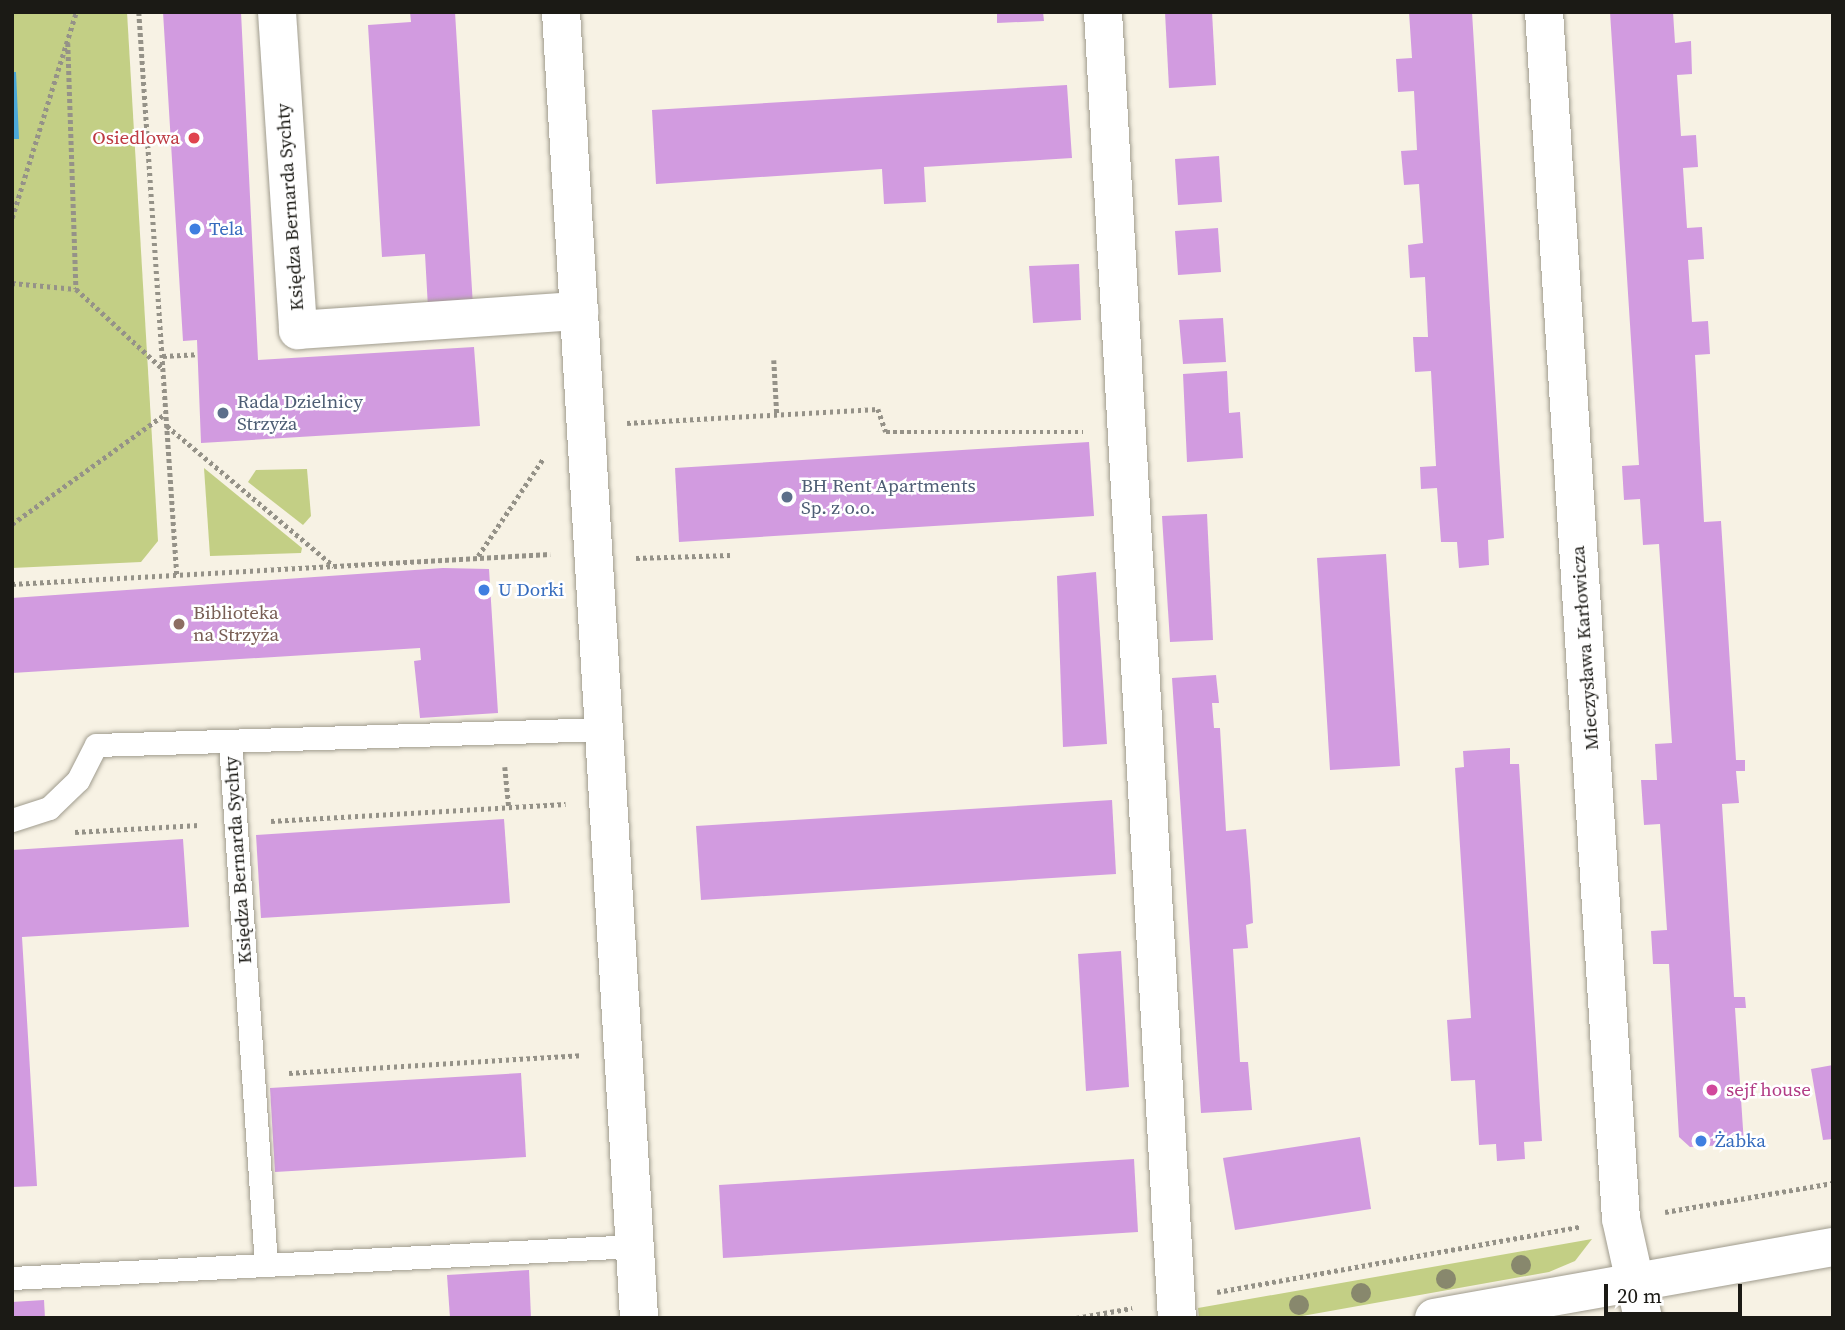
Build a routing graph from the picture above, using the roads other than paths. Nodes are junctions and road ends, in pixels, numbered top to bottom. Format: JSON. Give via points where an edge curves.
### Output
{"nodes":[{"id":1,"x":277,"y":12,"type":"edge"},
{"id":2,"x":561,"y":12,"type":"edge"},
{"id":3,"x":1103,"y":12,"type":"edge"},
{"id":4,"x":1544,"y":12,"type":"edge"},
{"id":5,"x":579,"y":311,"type":"junction"},
{"id":6,"x":604,"y":729,"type":"junction"},
{"id":7,"x":230,"y":743,"type":"junction"},
{"id":8,"x":12,"y":820,"type":"edge"},
{"id":9,"x":635,"y":1246,"type":"junction"},
{"id":10,"x":1833,"y":1247,"type":"edge"},
{"id":11,"x":266,"y":1265,"type":"junction"},
{"id":12,"x":12,"y":1278,"type":"edge"},
{"id":13,"x":1639,"y":1300,"type":"edge"},
{"id":14,"x":1177,"y":1309,"type":"edge"},
{"id":15,"x":639,"y":1318,"type":"edge"},
{"id":16,"x":1434,"y":1318,"type":"edge"}],
"edges":[{"from":1,"to":5,"type":"street","name":"Księdza Bernarda Sychty","via":[[298,330]]},
{"from":2,"to":5,"type":"street"},
{"from":3,"to":14,"type":"street"},
{"from":4,"to":13,"type":"street","name":"Mieczysława Karłowicza","via":[[1621,1219]]},
{"from":5,"to":6,"type":"street","via":[[609,555]]},
{"from":6,"to":7,"type":"lane","name":"Księdza Bernarda Sychty"},
{"from":6,"to":9,"type":"street"},
{"from":7,"to":8,"type":"lane","via":[[96,745],[78,780],[49,808]]},
{"from":7,"to":11,"type":"lane","name":"Księdza Bernarda Sychty"},
{"from":9,"to":11,"type":"lane"},
{"from":9,"to":15,"type":"street"},
{"from":10,"to":13,"type":"street"},
{"from":11,"to":12,"type":"lane"},
{"from":13,"to":16,"type":"street"}]}
